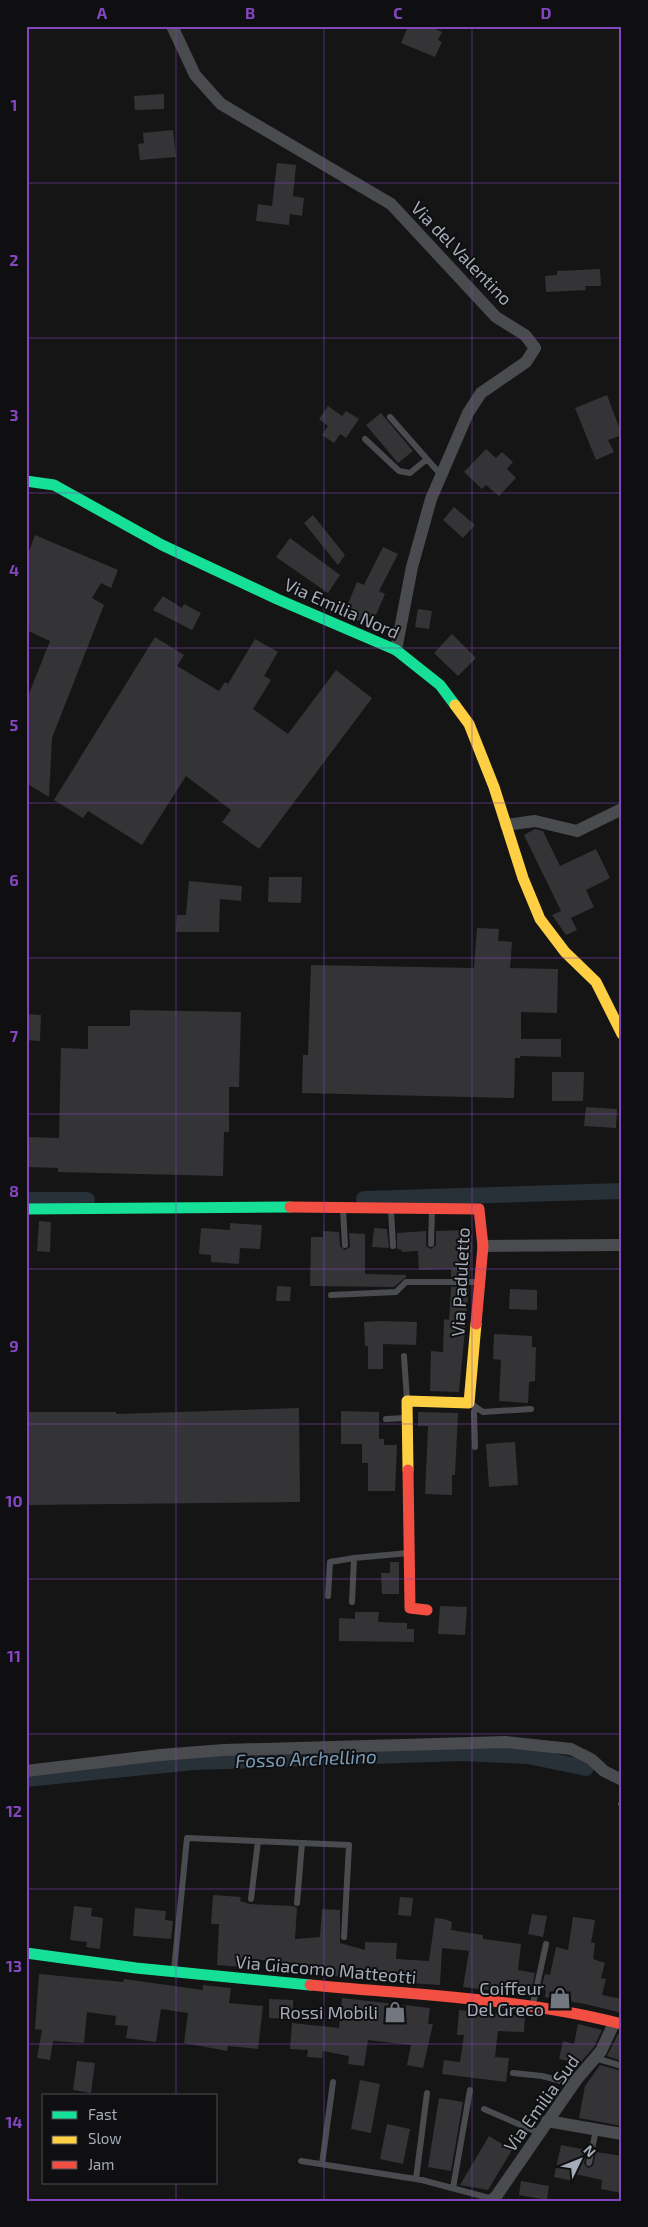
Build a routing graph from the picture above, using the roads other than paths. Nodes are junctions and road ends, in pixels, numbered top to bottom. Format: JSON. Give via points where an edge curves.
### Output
{"nodes":[{"id":1,"x":172,"y":26,"type":"edge"},
{"id":2,"x":390,"y":417,"type":"dead end"},
{"id":3,"x":365,"y":439,"type":"dead end"},
{"id":4,"x":427,"y":459,"type":"junction"},
{"id":5,"x":441,"y":475,"type":"junction"},
{"id":6,"x":26,"y":481,"type":"edge"},
{"id":7,"x":396,"y":650,"type":"junction"},
{"id":8,"x":622,"y":809,"type":"edge"},
{"id":9,"x":506,"y":826,"type":"junction"},
{"id":10,"x":622,"y":1034,"type":"edge"},
{"id":11,"x":342,"y":1207,"type":"junction"},
{"id":12,"x":391,"y":1208,"type":"junction"},
{"id":13,"x":432,"y":1208,"type":"junction"},
{"id":14,"x":26,"y":1209,"type":"edge"},
{"id":15,"x":431,"y":1244,"type":"dead end"},
{"id":16,"x":345,"y":1245,"type":"dead end"},
{"id":17,"x":622,"y":1245,"type":"edge"},
{"id":18,"x":393,"y":1246,"type":"dead end"},
{"id":19,"x":483,"y":1246,"type":"junction"},
{"id":20,"x":480,"y":1282,"type":"junction"},
{"id":21,"x":331,"y":1295,"type":"dead end"},
{"id":22,"x":404,"y":1356,"type":"dead end"},
{"id":23,"x":407,"y":1400,"type":"junction"},
{"id":24,"x":473,"y":1405,"type":"junction"},
{"id":25,"x":532,"y":1410,"type":"dead end"},
{"id":26,"x":407,"y":1418,"type":"junction"},
{"id":27,"x":386,"y":1419,"type":"dead end"},
{"id":28,"x":475,"y":1447,"type":"dead end"},
{"id":29,"x":409,"y":1553,"type":"junction"},
{"id":30,"x":354,"y":1558,"type":"junction"},
{"id":31,"x":328,"y":1596,"type":"dead end"},
{"id":32,"x":352,"y":1602,"type":"dead end"},
{"id":33,"x":426,"y":1610,"type":"dead end"},
{"id":34,"x":26,"y":1771,"type":"edge"},
{"id":35,"x":622,"y":1780,"type":"edge"},
{"id":36,"x":258,"y":1841,"type":"junction"},
{"id":37,"x":302,"y":1843,"type":"junction"},
{"id":38,"x":251,"y":1899,"type":"dead end"},
{"id":39,"x":297,"y":1904,"type":"dead end"},
{"id":40,"x":344,"y":1937,"type":"dead end"},
{"id":41,"x":546,"y":1944,"type":"dead end"},
{"id":42,"x":26,"y":1954,"type":"edge"},
{"id":43,"x":174,"y":1972,"type":"junction"},
{"id":44,"x":533,"y":2006,"type":"junction"},
{"id":45,"x":618,"y":2024,"type":"edge"},
{"id":46,"x":595,"y":2058,"type":"junction"},
{"id":47,"x":622,"y":2066,"type":"edge"},
{"id":48,"x":513,"y":2073,"type":"dead end"},
{"id":49,"x":333,"y":2082,"type":"dead end"},
{"id":50,"x":573,"y":2084,"type":"junction"},
{"id":51,"x":470,"y":2090,"type":"dead end"},
{"id":52,"x":427,"y":2093,"type":"dead end"},
{"id":53,"x":484,"y":2109,"type":"dead end"},
{"id":54,"x":547,"y":2121,"type":"junction"},
{"id":55,"x":596,"y":2130,"type":"junction"},
{"id":56,"x":539,"y":2133,"type":"junction"},
{"id":57,"x":622,"y":2134,"type":"edge"},
{"id":58,"x":301,"y":2160,"type":"dead end"},
{"id":59,"x":589,"y":2163,"type":"dead end"},
{"id":60,"x":322,"y":2164,"type":"junction"},
{"id":61,"x":416,"y":2179,"type":"junction"},
{"id":62,"x":453,"y":2188,"type":"junction"},
{"id":63,"x":492,"y":2200,"type":"edge"}],
"edges":[{"from":1,"to":5,"type":"street","name":"Via del Valentino","via":[[194,75],[221,104],[391,204],[496,317],[525,335],[534,348],[526,362],[481,393],[468,413]]},
{"from":2,"to":4,"type":"lane"},
{"from":3,"to":4,"type":"lane","via":[[399,471],[410,472]]},
{"from":4,"to":5,"type":"lane"},
{"from":5,"to":7,"type":"street","name":"Via del Valentino","via":[[412,567]]},
{"from":6,"to":7,"type":"street","name":"Via Emilia Nord","via":[[54,485],[162,545]]},
{"from":7,"to":9,"type":"street","name":"Via Emilia Nord","via":[[440,685],[469,724]]},
{"from":8,"to":9,"type":"street","via":[[577,831],[535,821]]},
{"from":9,"to":10,"type":"street","name":"Via Emilia Nord","via":[[540,919],[565,952],[596,982]]},
{"from":11,"to":12,"type":"street","name":"Via Paduletto"},
{"from":11,"to":14,"type":"street","name":"Via Paduletto"},
{"from":11,"to":16,"type":"lane"},
{"from":12,"to":13,"type":"street","name":"Via Paduletto"},
{"from":12,"to":18,"type":"lane"},
{"from":13,"to":15,"type":"lane"},
{"from":13,"to":19,"type":"street","name":"Via Paduletto","via":[[479,1209]]},
{"from":17,"to":19,"type":"street"},
{"from":19,"to":20,"type":"street","name":"Via Paduletto"},
{"from":20,"to":21,"type":"lane","via":[[406,1282],[396,1292]]},
{"from":20,"to":24,"type":"street","name":"Via Paduletto"},
{"from":22,"to":23,"type":"lane"},
{"from":23,"to":24,"type":"street"},
{"from":23,"to":26,"type":"street"},
{"from":24,"to":25,"type":"lane","via":[[483,1412]]},
{"from":24,"to":28,"type":"lane"},
{"from":26,"to":27,"type":"lane"},
{"from":26,"to":29,"type":"street"},
{"from":29,"to":30,"type":"lane"},
{"from":29,"to":33,"type":"street","via":[[410,1608]]},
{"from":30,"to":31,"type":"lane","via":[[330,1562]]},
{"from":30,"to":32,"type":"lane"},
{"from":34,"to":35,"type":"street","via":[[224,1750],[506,1742],[571,1749]]},
{"from":36,"to":37,"type":"lane"},
{"from":36,"to":38,"type":"lane"},
{"from":36,"to":43,"type":"lane","via":[[187,1838]]},
{"from":37,"to":39,"type":"lane"},
{"from":37,"to":40,"type":"lane","via":[[349,1846]]},
{"from":41,"to":44,"type":"lane"},
{"from":42,"to":43,"type":"street","name":"Via Giacomo Matteotti"},
{"from":43,"to":44,"type":"street","name":"Via Giacomo Matteotti"},
{"from":44,"to":45,"type":"street","name":"Via Giacomo Matteotti","via":[[583,2014]]},
{"from":45,"to":46,"type":"street","name":"Via Emilia Sud"},
{"from":46,"to":47,"type":"lane"},
{"from":46,"to":50,"type":"street","name":"Via Emilia Sud"},
{"from":48,"to":50,"type":"lane"},
{"from":49,"to":60,"type":"lane"},
{"from":50,"to":54,"type":"street","name":"Via Emilia Sud"},
{"from":51,"to":62,"type":"lane"},
{"from":52,"to":61,"type":"lane"},
{"from":53,"to":56,"type":"lane"},
{"from":54,"to":55,"type":"street"},
{"from":54,"to":56,"type":"street","name":"Via Emilia Sud"},
{"from":55,"to":57,"type":"street"},
{"from":55,"to":59,"type":"lane"},
{"from":56,"to":63,"type":"street","name":"Via Emilia Sud"},
{"from":58,"to":60,"type":"lane"},
{"from":60,"to":61,"type":"lane"},
{"from":61,"to":62,"type":"lane"},
{"from":62,"to":63,"type":"lane"}]}
